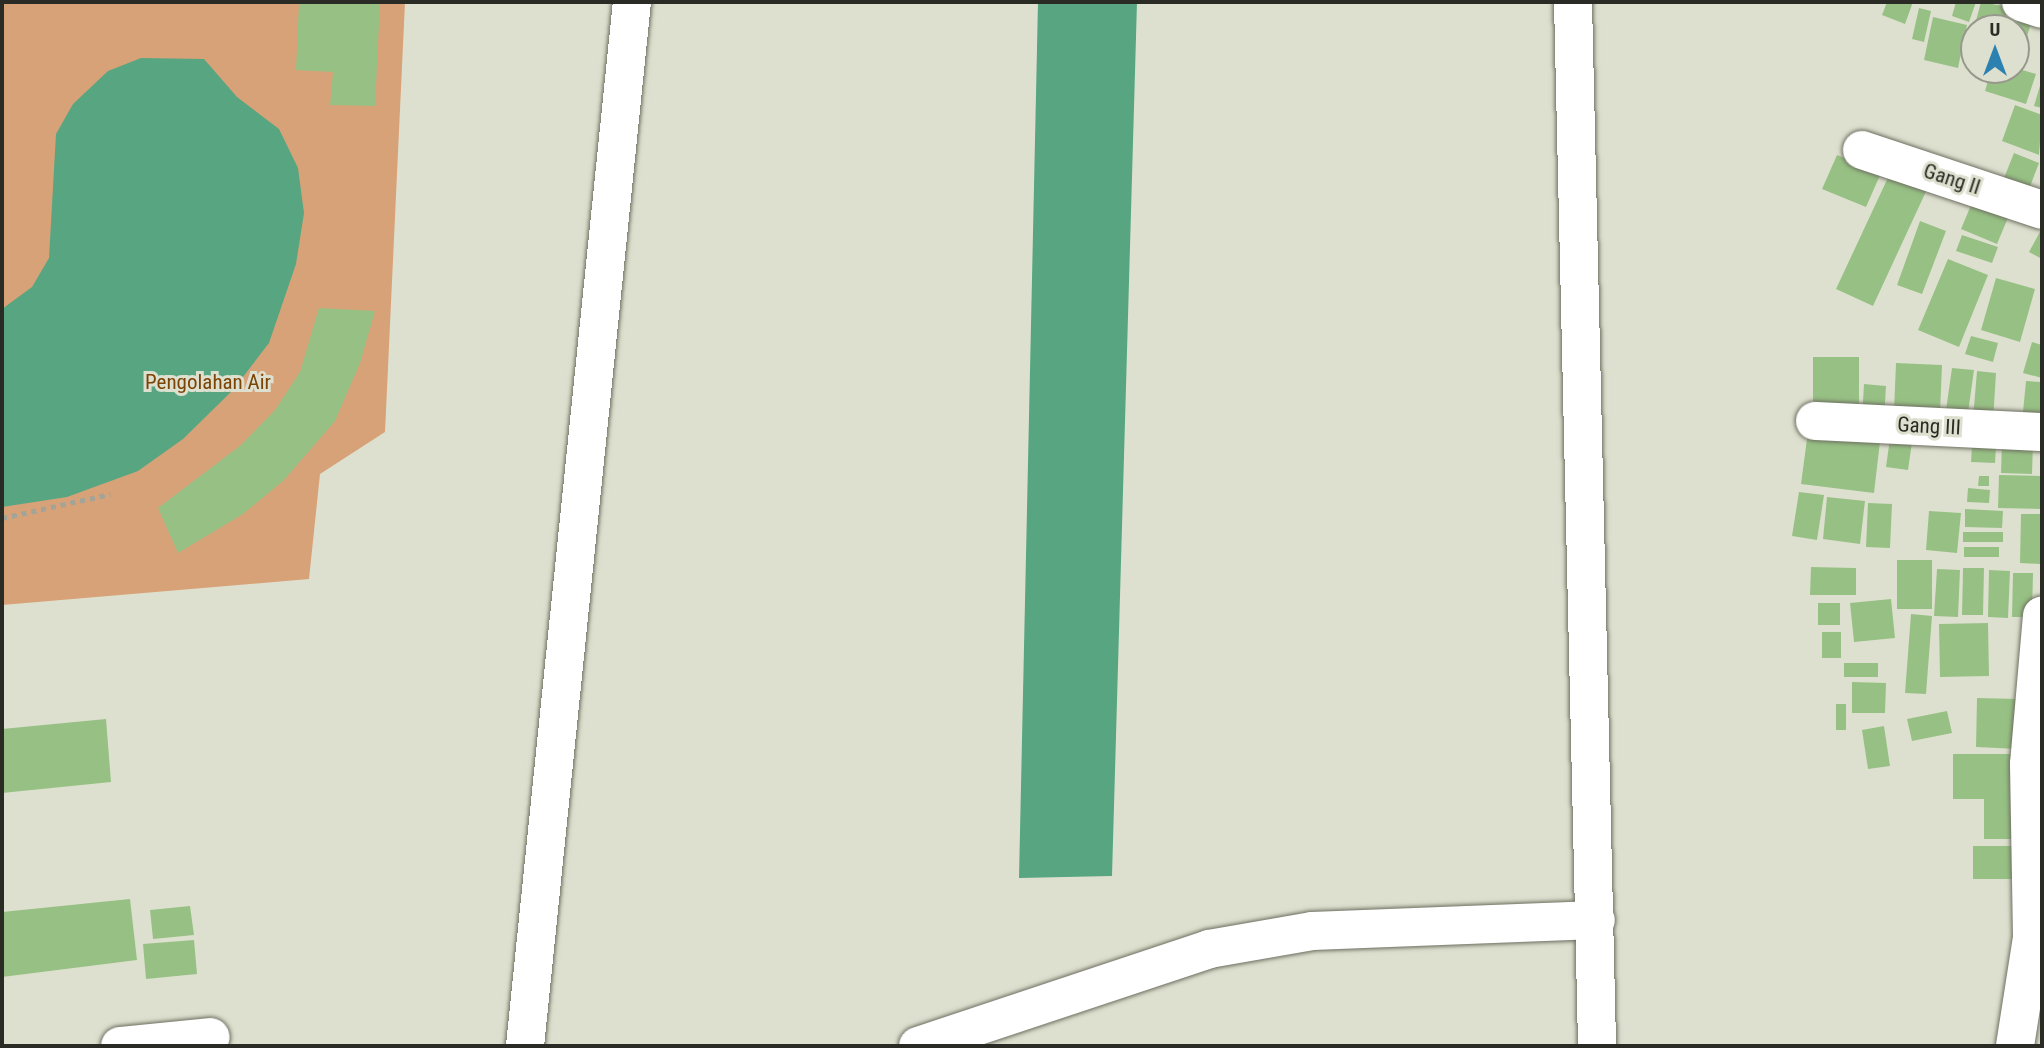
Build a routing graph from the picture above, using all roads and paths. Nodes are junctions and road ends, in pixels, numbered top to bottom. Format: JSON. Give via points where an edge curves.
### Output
{"nodes":[{"id":1,"x":632,"y":2,"type":"edge"},
{"id":2,"x":1573,"y":2,"type":"edge"},
{"id":3,"x":2021,"y":2,"type":"edge"},
{"id":4,"x":2042,"y":9,"type":"edge"},
{"id":5,"x":1862,"y":150,"type":"dead end"},
{"id":6,"x":2042,"y":210,"type":"edge"},
{"id":7,"x":1815,"y":421,"type":"dead end"},
{"id":8,"x":2042,"y":432,"type":"edge"},
{"id":9,"x":110,"y":494,"type":"dead end"},
{"id":10,"x":2,"y":518,"type":"edge"},
{"id":11,"x":2042,"y":616,"type":"edge"},
{"id":12,"x":1596,"y":920,"type":"junction"},
{"id":13,"x":211,"y":1037,"type":"dead end"},
{"id":14,"x":120,"y":1046,"type":"edge"},
{"id":15,"x":525,"y":1046,"type":"edge"},
{"id":16,"x":918,"y":1046,"type":"edge"},
{"id":17,"x":1597,"y":1046,"type":"edge"},
{"id":18,"x":2015,"y":1046,"type":"edge"}],
"edges":[{"from":1,"to":15,"type":"street"},
{"from":2,"to":12,"type":"street"},
{"from":3,"to":4,"type":"street"},
{"from":5,"to":6,"type":"street","name":"Gang II"},
{"from":7,"to":8,"type":"street","name":"Gang III"},
{"from":9,"to":10,"type":"path"},
{"from":11,"to":18,"type":"street","via":[[2029,764],[2032,937]]},
{"from":12,"to":16,"type":"street","via":[[1312,931],[1209,948]]},
{"from":12,"to":17,"type":"street"},
{"from":13,"to":14,"type":"street"}]}
